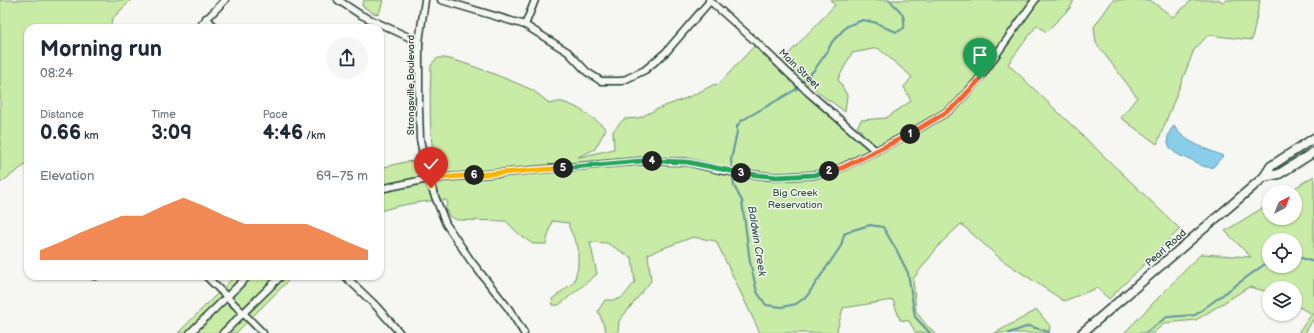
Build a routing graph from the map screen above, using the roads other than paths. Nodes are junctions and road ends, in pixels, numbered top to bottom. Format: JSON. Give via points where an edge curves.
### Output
{"nodes":[{"id":1,"x":225,"y":0,"type":"edge"},
{"id":2,"x":338,"y":0,"type":"edge"},
{"id":3,"x":425,"y":0,"type":"edge"},
{"id":4,"x":441,"y":0,"type":"edge"},
{"id":5,"x":536,"y":0,"type":"edge"},
{"id":6,"x":709,"y":0,"type":"edge"},
{"id":7,"x":1035,"y":0,"type":"edge"},
{"id":8,"x":206,"y":18,"type":"junction"},
{"id":9,"x":201,"y":24,"type":"edge"},
{"id":10,"x":212,"y":24,"type":"edge"},
{"id":11,"x":380,"y":24,"type":"edge"},
{"id":12,"x":525,"y":25,"type":"junction"},
{"id":13,"x":384,"y":26,"type":"edge"},
{"id":14,"x":419,"y":42,"type":"junction"},
{"id":15,"x":1314,"y":138,"type":"edge"},
{"id":16,"x":876,"y":152,"type":"junction"},
{"id":17,"x":1314,"y":152,"type":"edge"},
{"id":18,"x":1264,"y":177,"type":"junction"},
{"id":19,"x":428,"y":179,"type":"junction"},
{"id":20,"x":384,"y":188,"type":"edge"},
{"id":21,"x":210,"y":280,"type":"edge"},
{"id":22,"x":244,"y":280,"type":"edge"},
{"id":23,"x":277,"y":280,"type":"edge"},
{"id":24,"x":349,"y":280,"type":"edge"},
{"id":25,"x":227,"y":296,"type":"junction"},
{"id":26,"x":243,"y":312,"type":"junction"},
{"id":27,"x":190,"y":333,"type":"edge"},
{"id":28,"x":223,"y":333,"type":"edge"},
{"id":29,"x":263,"y":333,"type":"edge"},
{"id":30,"x":400,"y":333,"type":"edge"},
{"id":31,"x":524,"y":333,"type":"edge"},
{"id":32,"x":1082,"y":333,"type":"edge"}],
"edges":[{"from":1,"to":8,"type":"street"},
{"from":2,"to":11,"type":"street"},
{"from":3,"to":14,"type":"street","name":"Strongsville Boulevard"},
{"from":4,"to":12,"type":"street"},
{"from":5,"to":12,"type":"street"},
{"from":6,"to":12,"type":"street","via":[[666,52],[645,70],[622,82],[601,81],[587,72],[568,52]]},
{"from":6,"to":16,"type":"street","name":"Main Street"},
{"from":7,"to":16,"type":"street","via":[[980,79],[956,105]]},
{"from":8,"to":9,"type":"street"},
{"from":8,"to":10,"type":"street"},
{"from":13,"to":14,"type":"street"},
{"from":14,"to":19,"type":"street","name":"Strongsville Boulevard","via":[[420,139]]},
{"from":15,"to":18,"type":"main road","name":"Pearl Road","via":[[1271,166]]},
{"from":16,"to":19,"type":"street","via":[[842,168],[814,175],[776,177],[724,171],[687,162],[641,161]]},
{"from":17,"to":18,"type":"main road","name":"Pearl Road","via":[[1279,174]]},
{"from":18,"to":32,"type":"main road","name":"Pearl Road"},
{"from":19,"to":20,"type":"street"},
{"from":19,"to":31,"type":"street","name":"Strongsville Boulevard","via":[[446,224]]},
{"from":21,"to":25,"type":"street"},
{"from":22,"to":25,"type":"street"},
{"from":23,"to":26,"type":"street"},
{"from":24,"to":30,"type":"street"},
{"from":25,"to":26,"type":"street"},
{"from":25,"to":27,"type":"street"},
{"from":26,"to":28,"type":"street"},
{"from":26,"to":29,"type":"street"}]}
